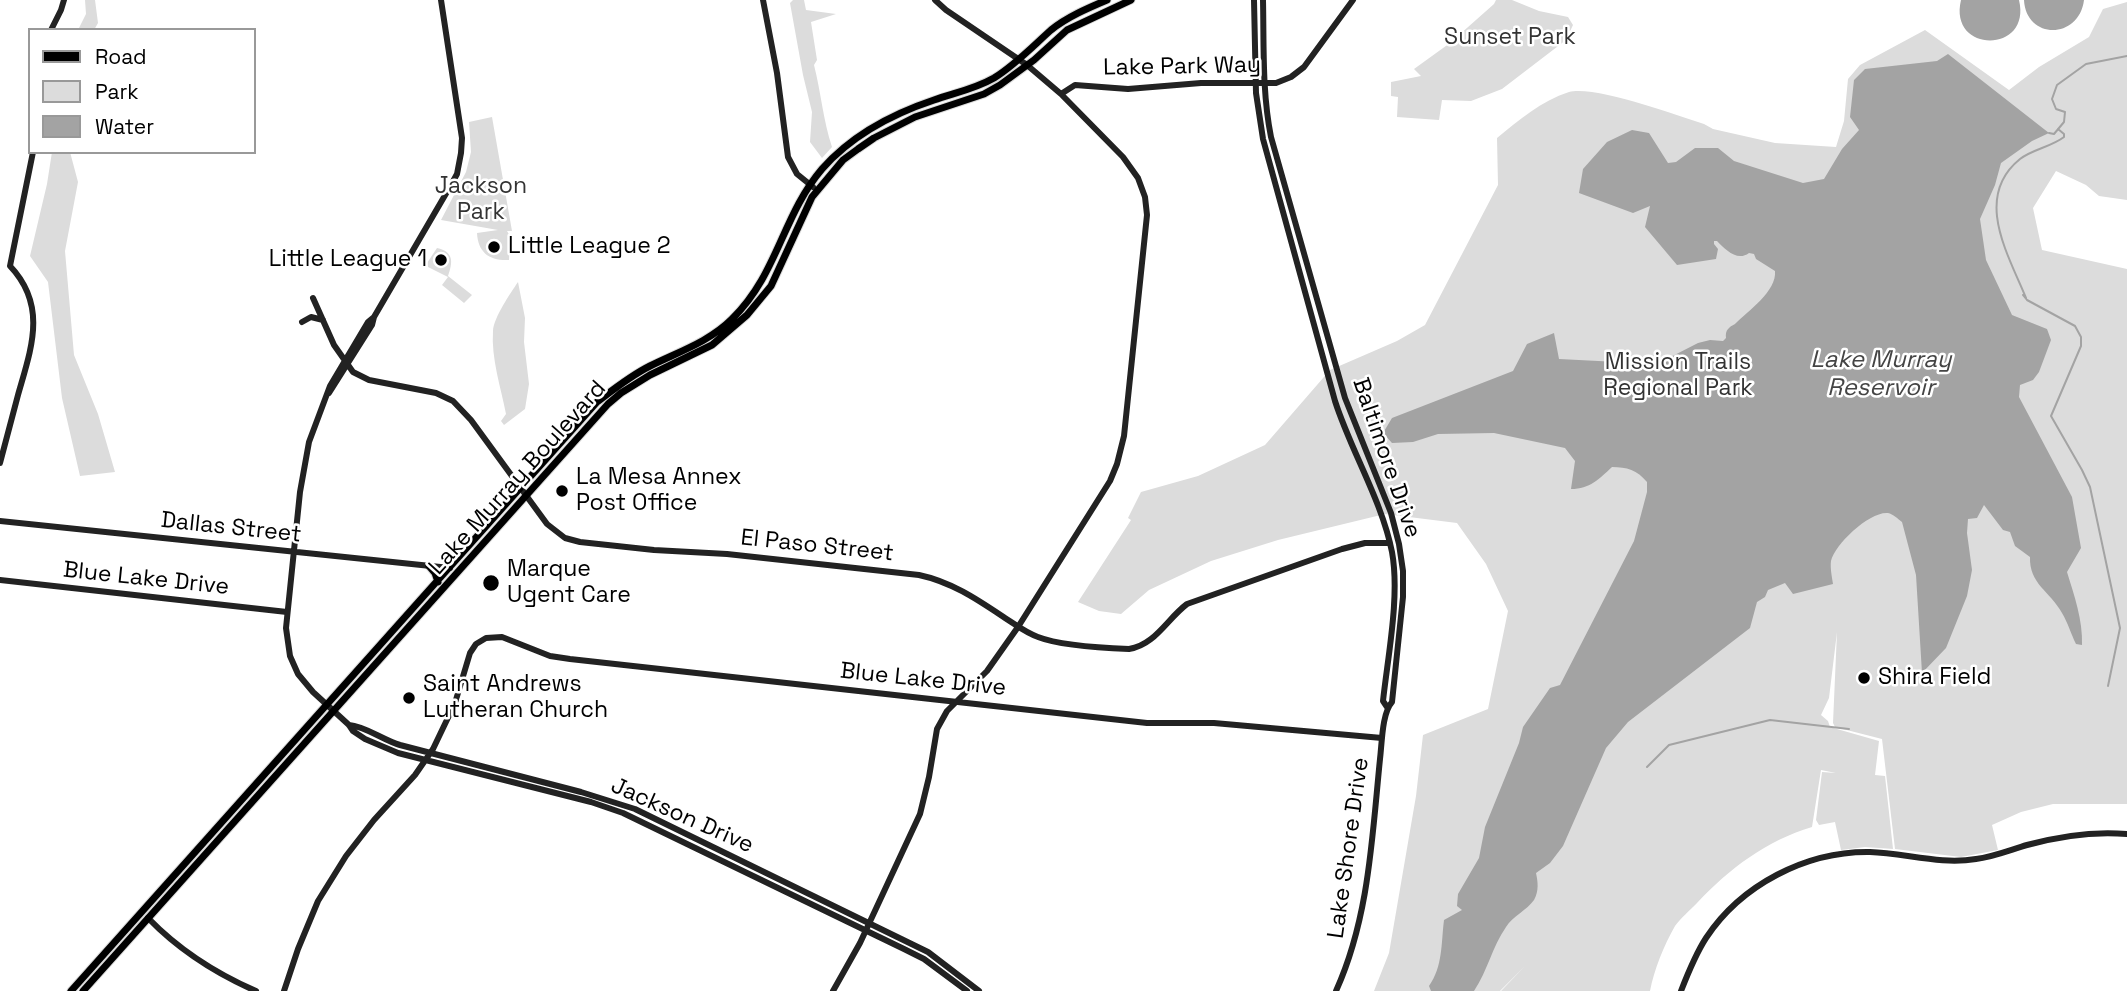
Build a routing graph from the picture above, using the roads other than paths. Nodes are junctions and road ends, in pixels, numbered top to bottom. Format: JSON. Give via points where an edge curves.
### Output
{"nodes":[{"id":1,"x":64,"y":0,"type":"edge"},
{"id":2,"x":440,"y":0,"type":"edge"},
{"id":3,"x":763,"y":0,"type":"edge"},
{"id":4,"x":935,"y":0,"type":"edge"},
{"id":5,"x":1107,"y":0,"type":"edge"},
{"id":6,"x":1132,"y":0,"type":"edge"},
{"id":7,"x":1254,"y":0,"type":"edge"},
{"id":8,"x":1263,"y":0,"type":"edge"},
{"id":9,"x":1353,"y":0,"type":"edge"},
{"id":10,"x":1073,"y":16,"type":"junction"},
{"id":11,"x":1078,"y":24,"type":"junction"},
{"id":12,"x":52,"y":28,"type":"edge"},
{"id":13,"x":1022,"y":63,"type":"junction"},
{"id":14,"x":1255,"y":83,"type":"junction"},
{"id":15,"x":1264,"y":83,"type":"junction"},
{"id":16,"x":1061,"y":94,"type":"junction"},
{"id":17,"x":1271,"y":135,"type":"junction"},
{"id":18,"x":1263,"y":139,"type":"junction"},
{"id":19,"x":844,"y":148,"type":"junction"},
{"id":20,"x":33,"y":154,"type":"edge"},
{"id":21,"x":850,"y":155,"type":"junction"},
{"id":22,"x":810,"y":184,"type":"junction"},
{"id":23,"x":818,"y":191,"type":"junction"},
{"id":24,"x":313,"y":298,"type":"dead end"},
{"id":25,"x":374,"y":317,"type":"junction"},
{"id":26,"x":323,"y":320,"type":"junction"},
{"id":27,"x":302,"y":323,"type":"dead end"},
{"id":28,"x":334,"y":345,"type":"junction"},
{"id":29,"x":354,"y":345,"type":"junction"},
{"id":30,"x":346,"y":363,"type":"junction"},
{"id":31,"x":0,"y":463,"type":"edge"},
{"id":32,"x":520,"y":489,"type":"junction"},
{"id":33,"x":526,"y":496,"type":"junction"},
{"id":34,"x":0,"y":521,"type":"edge"},
{"id":35,"x":1390,"y":543,"type":"junction"},
{"id":36,"x":294,"y":552,"type":"junction"},
{"id":37,"x":429,"y":566,"type":"junction"},
{"id":38,"x":450,"y":568,"type":"junction"},
{"id":39,"x":458,"y":573,"type":"junction"},
{"id":40,"x":0,"y":580,"type":"edge"},
{"id":41,"x":438,"y":582,"type":"junction"},
{"id":42,"x":288,"y":612,"type":"junction"},
{"id":43,"x":1018,"y":627,"type":"junction"},
{"id":44,"x":955,"y":702,"type":"junction"},
{"id":45,"x":1387,"y":707,"type":"junction"},
{"id":46,"x":330,"y":708,"type":"junction"},
{"id":47,"x":349,"y":725,"type":"junction"},
{"id":48,"x":1382,"y":738,"type":"junction"},
{"id":49,"x":429,"y":754,"type":"junction"},
{"id":50,"x":425,"y":761,"type":"junction"},
{"id":51,"x":2127,"y":834,"type":"edge"},
{"id":52,"x":150,"y":902,"type":"junction"},
{"id":53,"x":141,"y":912,"type":"junction"},
{"id":54,"x":148,"y":918,"type":"junction"},
{"id":55,"x":868,"y":927,"type":"junction"},
{"id":56,"x":139,"y":928,"type":"junction"},
{"id":57,"x":71,"y":991,"type":"edge"},
{"id":58,"x":83,"y":991,"type":"edge"},
{"id":59,"x":256,"y":991,"type":"edge"},
{"id":60,"x":284,"y":991,"type":"edge"},
{"id":61,"x":833,"y":991,"type":"edge"},
{"id":62,"x":967,"y":991,"type":"edge"},
{"id":63,"x":979,"y":991,"type":"edge"},
{"id":64,"x":1336,"y":991,"type":"edge"},
{"id":65,"x":1681,"y":991,"type":"edge"}],
"edges":[{"from":1,"to":12,"type":"street"},
{"from":2,"to":25,"type":"street","name":"Jackson Drive","via":[[462,138],[457,174]]},
{"from":3,"to":22,"type":"street","via":[[789,157],[797,174]]},
{"from":4,"to":13,"type":"street"},
{"from":5,"to":10,"type":"main road","name":"Lake Murray Boulevard"},
{"from":6,"to":11,"type":"main road","name":"Lake Murray Boulevard"},
{"from":7,"to":14,"type":"street","name":"Baltimore Drive"},
{"from":8,"to":15,"type":"street","name":"Baltimore Drive"},
{"from":9,"to":15,"type":"street","name":"Lake Park Way","via":[[1304,67],[1286,79]]},
{"from":10,"to":11,"type":"street"},
{"from":10,"to":13,"type":"main road","name":"Lake Murray Boulevard","via":[[1051,30]]},
{"from":11,"to":13,"type":"main road","name":"Lake Murray Boulevard"},
{"from":13,"to":16,"type":"street"},
{"from":13,"to":19,"type":"main road","name":"Lake Murray Boulevard","via":[[980,85],[912,108]]},
{"from":13,"to":21,"type":"main road","name":"Lake Murray Boulevard","via":[[984,94],[915,117]]},
{"from":14,"to":15,"type":"street","name":"Lake Park Way"},
{"from":14,"to":16,"type":"street","name":"Lake Park Way","via":[[1128,89],[1075,85]]},
{"from":14,"to":18,"type":"street","name":"Baltimore Drive"},
{"from":15,"to":17,"type":"street","name":"Baltimore Drive"},
{"from":16,"to":43,"type":"street","via":[[1138,178],[1145,197],[1145,241],[1117,464]]},
{"from":17,"to":18,"type":"street"},
{"from":17,"to":45,"type":"street","name":"Baltimore Drive","via":[[1345,398],[1399,544],[1403,597],[1392,702]]},
{"from":18,"to":35,"type":"street","name":"Baltimore Drive","via":[[1335,401]]},
{"from":19,"to":21,"type":"main road"},
{"from":19,"to":22,"type":"main road","name":"Lake Murray Boulevard"},
{"from":20,"to":31,"type":"street","via":[[10,266],[27,290],[33,338]]},
{"from":21,"to":23,"type":"main road","name":"Lake Murray Boulevard"},
{"from":22,"to":23,"type":"street"},
{"from":22,"to":32,"type":"main road","name":"Lake Murray Boulevard","via":[[763,280],[733,318],[698,344],[650,366],[597,402]]},
{"from":23,"to":33,"type":"main road","name":"Lake Murray Boulevard","via":[[757,305],[712,345],[621,393]]},
{"from":24,"to":26,"type":"street","name":"El Paso Street"},
{"from":25,"to":29,"type":"street","name":"Jackson Drive"},
{"from":25,"to":30,"type":"street","name":"Jackson Drive"},
{"from":26,"to":27,"type":"street","via":[[310,317]]},
{"from":26,"to":28,"type":"street","name":"El Paso Street"},
{"from":28,"to":29,"type":"street","via":[[345,349]]},
{"from":28,"to":30,"type":"street","name":"El Paso Street"},
{"from":29,"to":30,"type":"street","name":"Jackson Drive"},
{"from":30,"to":32,"type":"street","name":"El Paso Street","via":[[369,380],[436,393],[453,401]]},
{"from":30,"to":36,"type":"street","name":"Jackson Drive","via":[[327,395],[306,453]]},
{"from":32,"to":33,"type":"street","name":"El Paso Street"},
{"from":32,"to":38,"type":"main road","name":"Lake Murray Boulevard"},
{"from":33,"to":39,"type":"main road","name":"Lake Murray Boulevard"},
{"from":33,"to":43,"type":"street","name":"El Paso Street","via":[[554,531],[580,542],[919,575],[960,589]]},
{"from":34,"to":36,"type":"street","name":"Dallas Street"},
{"from":35,"to":43,"type":"street","name":"El Paso Street","via":[[1342,549],[1187,604],[1150,641],[1133,649],[1054,641]]},
{"from":35,"to":45,"type":"street","name":"Baltimore Drive","via":[[1394,582],[1383,701]]},
{"from":36,"to":37,"type":"street","name":"Dallas Street"},
{"from":36,"to":42,"type":"street","name":"Jackson Drive"},
{"from":37,"to":38,"type":"street","name":"Dallas Street"},
{"from":37,"to":41,"type":"main road"},
{"from":38,"to":39,"type":"street","name":"Dallas Street"},
{"from":38,"to":41,"type":"main road","name":"Lake Murray Boulevard"},
{"from":39,"to":46,"type":"main road","name":"Lake Murray Boulevard"},
{"from":40,"to":42,"type":"street","name":"Blue Lake Drive"},
{"from":41,"to":46,"type":"main road","name":"Lake Murray Boulevard"},
{"from":42,"to":46,"type":"street","name":"Jackson Drive","via":[[287,643],[293,666]]},
{"from":43,"to":44,"type":"street","via":[[986,671]]},
{"from":44,"to":48,"type":"street","name":"Blue Lake Drive","via":[[1157,724],[1225,724]]},
{"from":44,"to":49,"type":"street","name":"Blue Lake Drive","via":[[570,659],[498,636],[483,640],[470,653],[455,703]]},
{"from":44,"to":55,"type":"street","via":[[937,729],[920,814]]},
{"from":45,"to":48,"type":"street","name":"Lake Shore Drive"},
{"from":46,"to":47,"type":"street","name":"Jackson Drive"},
{"from":46,"to":52,"type":"main road","name":"Lake Murray Boulevard"},
{"from":46,"to":54,"type":"main road","name":"Lake Murray Boulevard"},
{"from":47,"to":49,"type":"street","name":"Jackson Drive"},
{"from":47,"to":50,"type":"street","name":"Jackson Drive","via":[[365,739]]},
{"from":48,"to":64,"type":"street","name":"Lake Shore Drive","via":[[1362,911]]},
{"from":49,"to":50,"type":"street"},
{"from":49,"to":55,"type":"street","name":"Jackson Drive","via":[[635,809]]},
{"from":50,"to":55,"type":"street","name":"Jackson Drive","via":[[623,813]]},
{"from":50,"to":60,"type":"street","via":[[333,876],[318,901]]},
{"from":51,"to":65,"type":"street","via":[[2054,838],[1978,859],[1867,852],[1838,854],[1792,867],[1727,913],[1704,940]]},
{"from":52,"to":53,"type":"main road","name":"Lake Murray Boulevard"},
{"from":52,"to":54,"type":"main road"},
{"from":53,"to":56,"type":"main road"},
{"from":53,"to":57,"type":"main road","name":"Lake Murray Boulevard"},
{"from":54,"to":56,"type":"main road","name":"Lake Murray Boulevard"},
{"from":54,"to":59,"type":"street","via":[[196,957]]},
{"from":55,"to":61,"type":"street"},
{"from":55,"to":62,"type":"street","name":"Jackson Drive","via":[[924,959]]},
{"from":55,"to":63,"type":"street","name":"Jackson Drive","via":[[928,953]]},
{"from":56,"to":58,"type":"main road","name":"Lake Murray Boulevard"}]}
